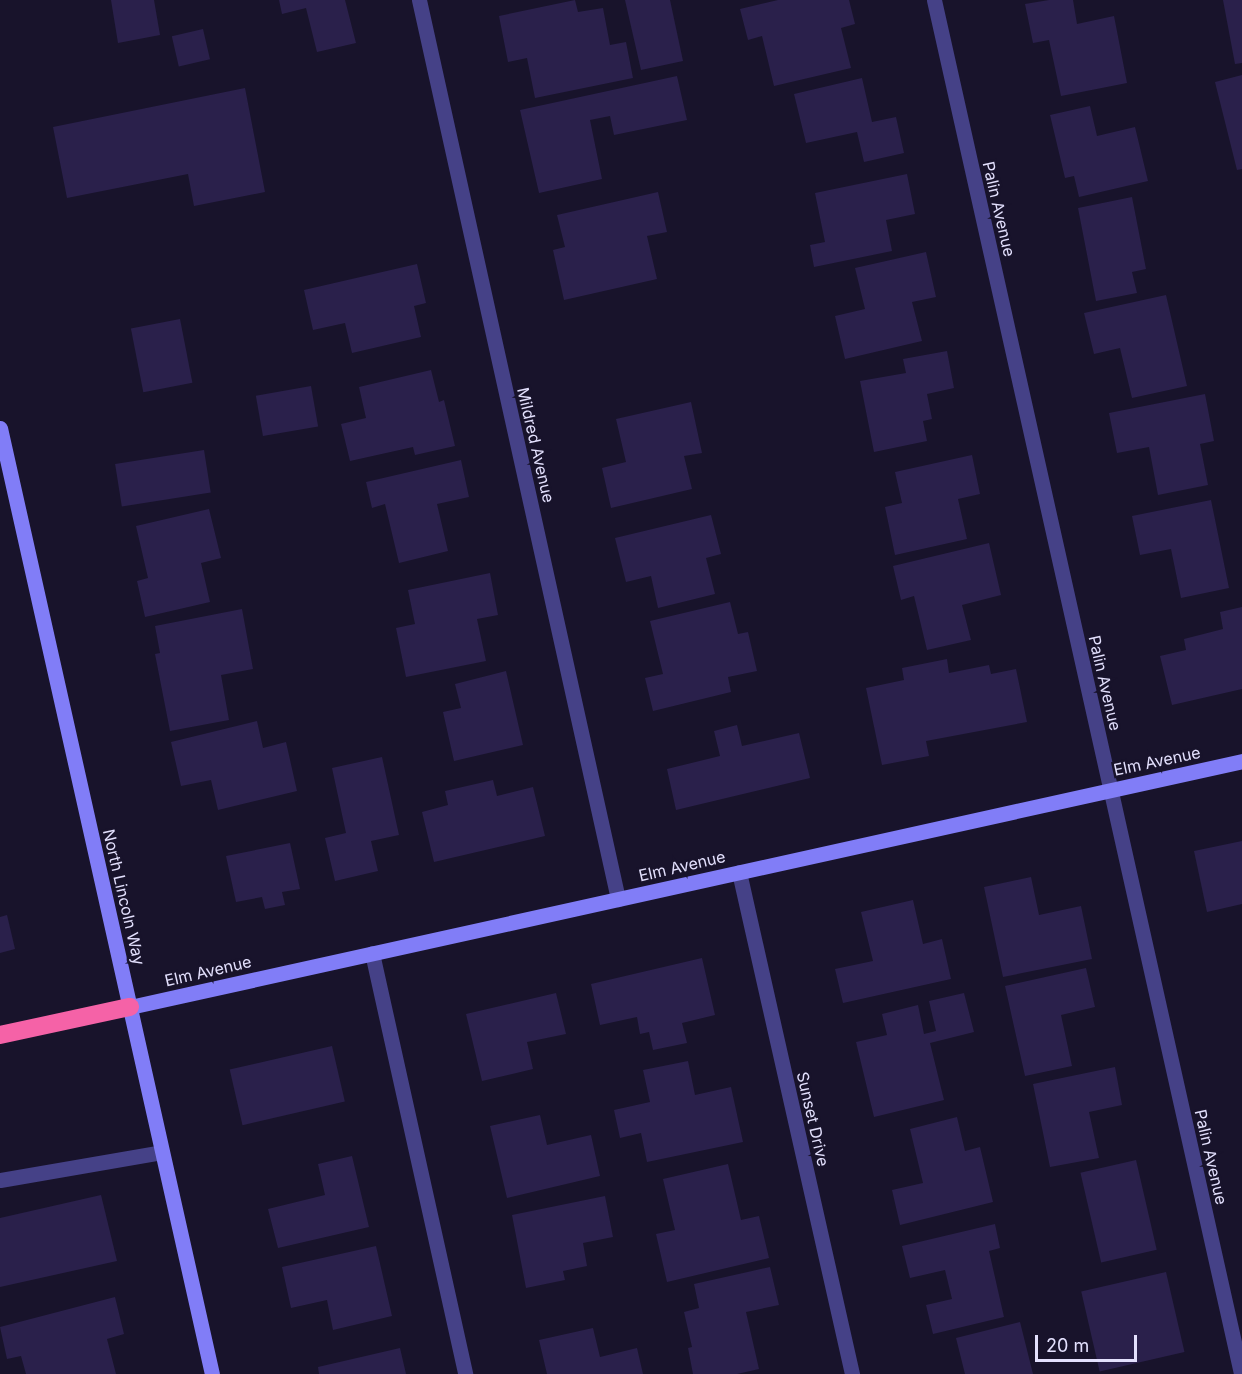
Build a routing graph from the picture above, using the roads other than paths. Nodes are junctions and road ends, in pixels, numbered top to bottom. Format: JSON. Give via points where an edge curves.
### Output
{"nodes":[{"id":1,"x":419,"y":0,"type":"edge"},
{"id":2,"x":934,"y":0,"type":"edge"},
{"id":3,"x":0,"y":428,"type":"edge"},
{"id":4,"x":1242,"y":761,"type":"edge"},
{"id":5,"x":1111,"y":790,"type":"junction"},
{"id":6,"x":739,"y":872,"type":"junction"},
{"id":7,"x":618,"y":899,"type":"junction"},
{"id":8,"x":372,"y":953,"type":"junction"},
{"id":9,"x":130,"y":1007,"type":"junction"},
{"id":10,"x":0,"y":1035,"type":"edge"},
{"id":11,"x":162,"y":1152,"type":"junction"},
{"id":12,"x":0,"y":1180,"type":"edge"},
{"id":13,"x":212,"y":1374,"type":"edge"},
{"id":14,"x":465,"y":1374,"type":"edge"},
{"id":15,"x":852,"y":1374,"type":"edge"},
{"id":16,"x":1241,"y":1374,"type":"edge"}],
"edges":[{"from":1,"to":7,"type":"street","name":"Mildred Avenue"},
{"from":2,"to":5,"type":"street","name":"Palin Avenue"},
{"from":3,"to":9,"type":"street","name":"North Lincoln Way"},
{"from":4,"to":5,"type":"street","name":"Elm Avenue"},
{"from":5,"to":6,"type":"street","name":"Elm Avenue"},
{"from":5,"to":16,"type":"street","name":"Palin Avenue"},
{"from":6,"to":7,"type":"street","name":"Elm Avenue"},
{"from":6,"to":15,"type":"street","name":"Sunset Drive"},
{"from":7,"to":8,"type":"street","name":"Elm Avenue"},
{"from":8,"to":9,"type":"street","name":"Elm Avenue"},
{"from":8,"to":14,"type":"street"},
{"from":9,"to":10,"type":"highway"},
{"from":9,"to":11,"type":"street","name":"North Lincoln Way"},
{"from":11,"to":12,"type":"street"},
{"from":11,"to":13,"type":"street","name":"North Lincoln Way"}]}
